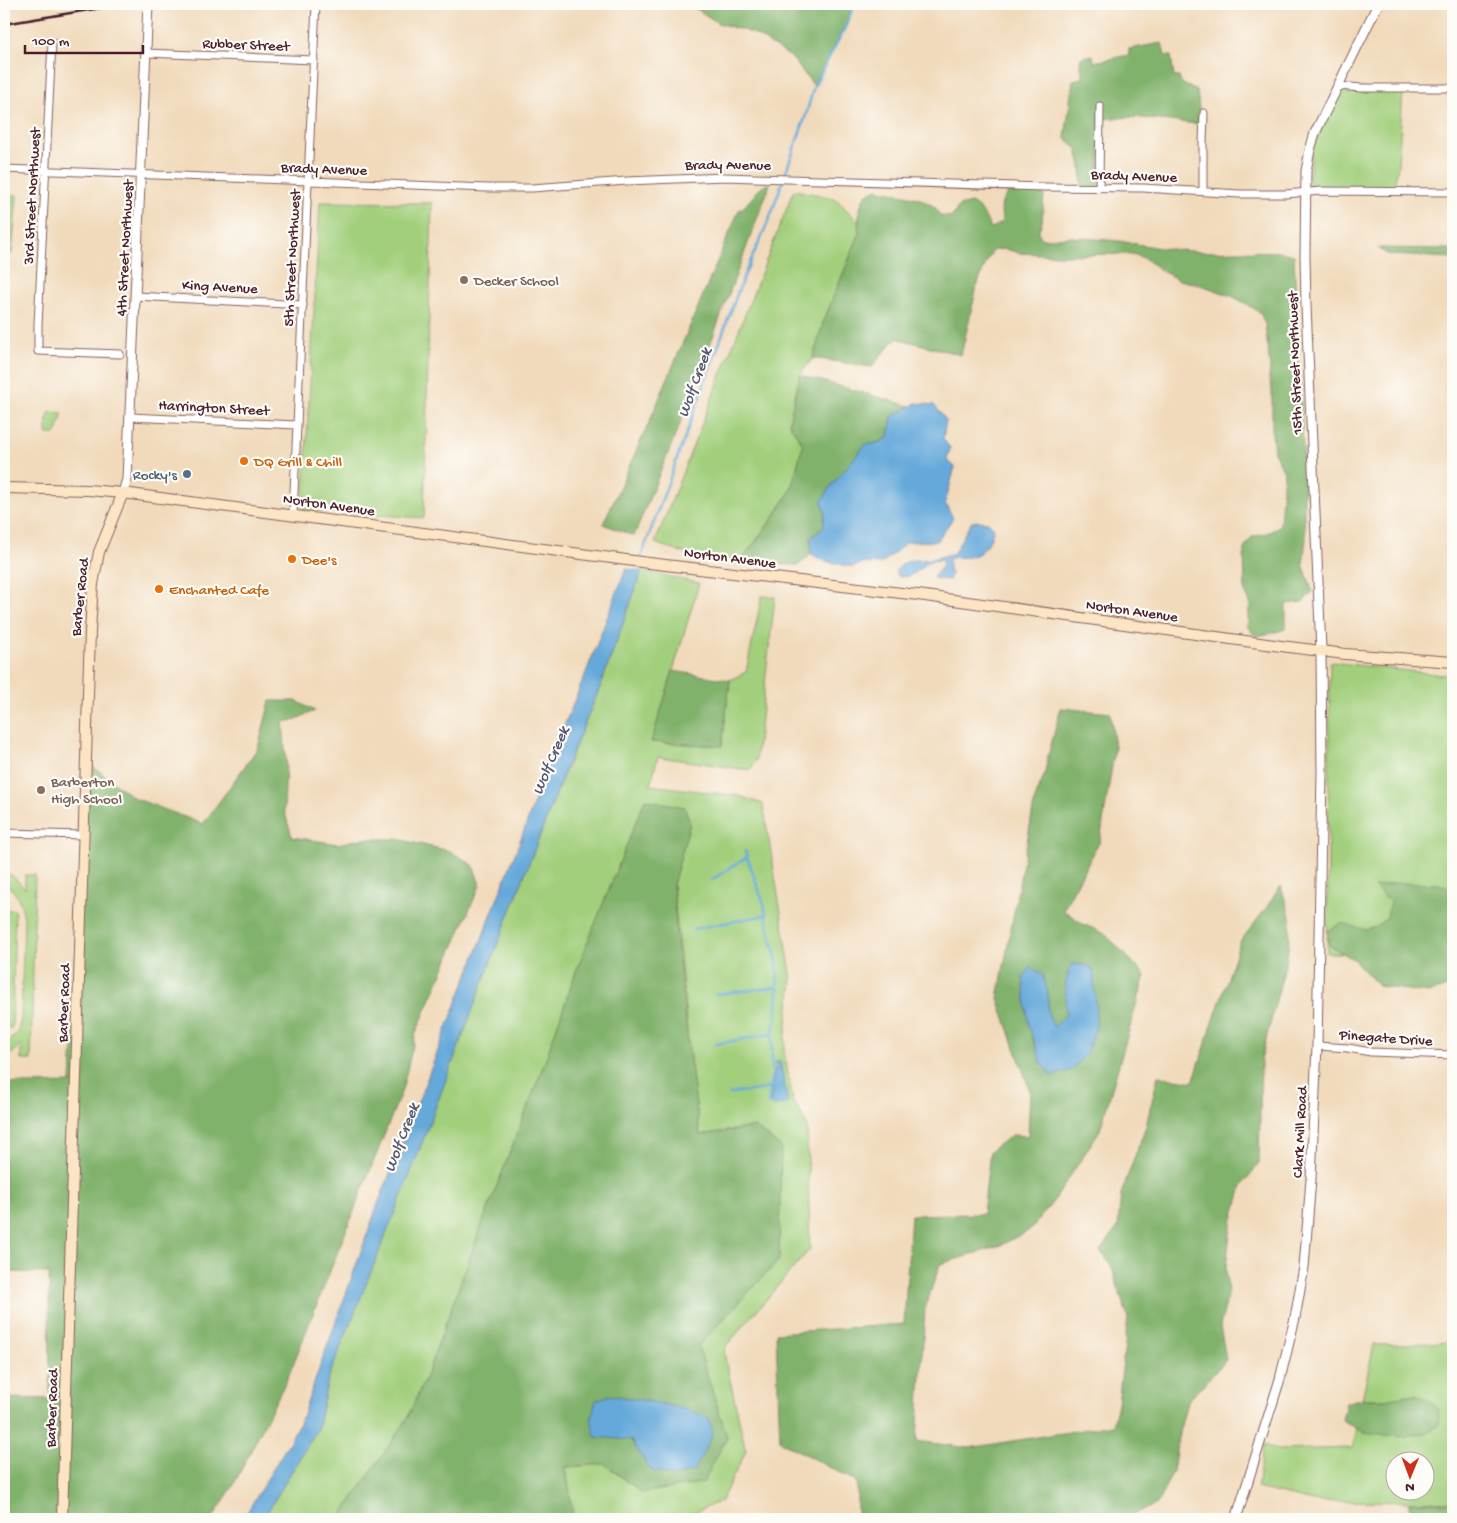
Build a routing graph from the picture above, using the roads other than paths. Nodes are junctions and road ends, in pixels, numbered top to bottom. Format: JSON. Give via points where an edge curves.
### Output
{"nodes":[{"id":1,"x":4,"y":4,"type":"edge"},
{"id":2,"x":8,"y":4,"type":"edge"},
{"id":3,"x":148,"y":4,"type":"edge"},
{"id":4,"x":316,"y":4,"type":"edge"},
{"id":5,"x":1378,"y":4,"type":"edge"},
{"id":6,"x":52,"y":42,"type":"dead end"},
{"id":7,"x":146,"y":53,"type":"junction"},
{"id":8,"x":314,"y":60,"type":"junction"},
{"id":9,"x":1338,"y":86,"type":"junction"},
{"id":10,"x":1453,"y":88,"type":"edge"},
{"id":11,"x":1100,"y":106,"type":"dead end"},
{"id":12,"x":1204,"y":114,"type":"dead end"},
{"id":13,"x":4,"y":169,"type":"edge"},
{"id":14,"x":46,"y":171,"type":"junction"},
{"id":15,"x":141,"y":176,"type":"junction"},
{"id":16,"x":308,"y":182,"type":"junction"},
{"id":17,"x":1099,"y":188,"type":"junction"},
{"id":18,"x":1203,"y":192,"type":"junction"},
{"id":19,"x":1305,"y":192,"type":"junction"},
{"id":20,"x":1453,"y":192,"type":"edge"},
{"id":21,"x":135,"y":296,"type":"junction"},
{"id":22,"x":303,"y":305,"type":"junction"},
{"id":23,"x":120,"y":354,"type":"dead end"},
{"id":24,"x":130,"y":417,"type":"junction"},
{"id":25,"x":297,"y":425,"type":"junction"},
{"id":26,"x":4,"y":488,"type":"edge"},
{"id":27,"x":123,"y":492,"type":"junction"},
{"id":28,"x":294,"y":514,"type":"junction"},
{"id":29,"x":1321,"y":650,"type":"junction"},
{"id":30,"x":1453,"y":662,"type":"edge"},
{"id":31,"x":1322,"y":737,"type":"joint"},
{"id":32,"x":4,"y":833,"type":"edge"},
{"id":33,"x":84,"y":834,"type":"junction"},
{"id":34,"x":1317,"y":1046,"type":"junction"},
{"id":35,"x":1453,"y":1055,"type":"edge"},
{"id":36,"x":62,"y":1519,"type":"edge"},
{"id":37,"x":1236,"y":1519,"type":"edge"}],
"edges":[{"from":1,"to":2,"type":"street"},
{"from":3,"to":7,"type":"street","name":"4th Street Northwest"},
{"from":4,"to":8,"type":"street","name":"5th Street Northwest"},
{"from":5,"to":9,"type":"street","name":"15th Street Northwest"},
{"from":6,"to":14,"type":"street","name":"3rd Street Northwest"},
{"from":7,"to":8,"type":"street","name":"Rubber Street"},
{"from":7,"to":15,"type":"street","name":"4th Street Northwest"},
{"from":8,"to":16,"type":"street","name":"5th Street Northwest"},
{"from":9,"to":10,"type":"street"},
{"from":9,"to":19,"type":"street","name":"15th Street Northwest","via":[[1315,133]]},
{"from":11,"to":17,"type":"street"},
{"from":12,"to":18,"type":"street"},
{"from":13,"to":14,"type":"street","name":"Brady Avenue"},
{"from":14,"to":15,"type":"street","name":"Brady Avenue"},
{"from":14,"to":23,"type":"street","name":"3rd Street Northwest","via":[[38,351]]},
{"from":15,"to":16,"type":"street","name":"Brady Avenue"},
{"from":15,"to":21,"type":"street","name":"4th Street Northwest"},
{"from":16,"to":17,"type":"street","name":"Brady Avenue","via":[[532,188],[672,178],[796,178]]},
{"from":16,"to":22,"type":"street","name":"5th Street Northwest"},
{"from":17,"to":18,"type":"street","name":"Brady Avenue"},
{"from":18,"to":19,"type":"street","name":"Brady Avenue"},
{"from":19,"to":20,"type":"street","name":"Brady Avenue"},
{"from":19,"to":29,"type":"street","name":"15th Street Northwest","via":[[1306,306]]},
{"from":21,"to":22,"type":"street","name":"King Avenue"},
{"from":21,"to":24,"type":"street","name":"4th Street Northwest"},
{"from":22,"to":25,"type":"street","name":"5th Street Northwest"},
{"from":24,"to":25,"type":"street","name":"Harrington Street"},
{"from":24,"to":27,"type":"street","name":"4th Street Northwest","via":[[127,479]]},
{"from":25,"to":28,"type":"street","name":"5th Street Northwest"},
{"from":26,"to":27,"type":"main road","name":"Norton Avenue"},
{"from":27,"to":28,"type":"main road","name":"Norton Avenue"},
{"from":27,"to":33,"type":"main road","name":"Barber Road","via":[[99,552],[94,577]]},
{"from":28,"to":29,"type":"main road","name":"Norton Avenue"},
{"from":29,"to":30,"type":"main road","name":"Norton Avenue"},
{"from":29,"to":31,"type":"street","name":"15th Street Northwest"},
{"from":31,"to":34,"type":"street","name":"Clark Mill Road"},
{"from":32,"to":33,"type":"street"},
{"from":33,"to":36,"type":"main road","name":"Barber Road"},
{"from":34,"to":35,"type":"street","name":"Pinegate Drive"},
{"from":34,"to":37,"type":"street","name":"Clark Mill Road","via":[[1308,1216],[1300,1294],[1280,1379]]}]}
